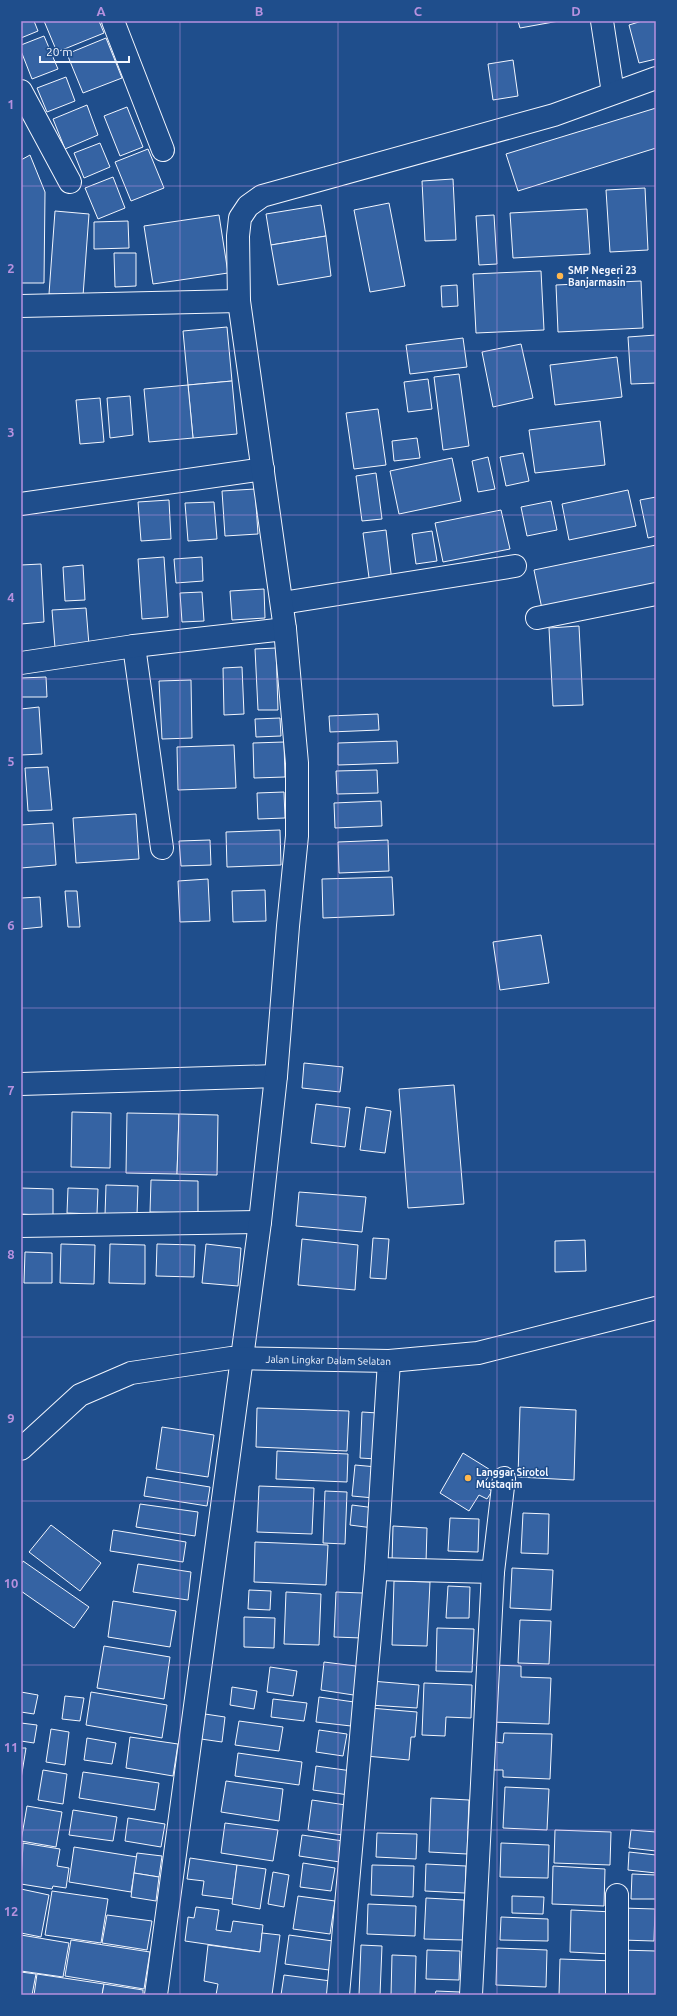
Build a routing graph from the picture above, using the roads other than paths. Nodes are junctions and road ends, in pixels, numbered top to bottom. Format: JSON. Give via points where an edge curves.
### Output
{"nodes":[{"id":1,"x":113,"y":21,"type":"edge"},
{"id":2,"x":602,"y":21,"type":"edge"},
{"id":3,"x":656,"y":78,"type":"edge"},
{"id":4,"x":21,"y":91,"type":"edge"},
{"id":5,"x":613,"y":93,"type":"junction"},
{"id":6,"x":163,"y":150,"type":"dead end"},
{"id":7,"x":70,"y":182,"type":"dead end"},
{"id":8,"x":239,"y":301,"type":"junction"},
{"id":9,"x":21,"y":306,"type":"edge"},
{"id":10,"x":263,"y":469,"type":"junction"},
{"id":11,"x":21,"y":504,"type":"edge"},
{"id":12,"x":515,"y":566,"type":"dead end"},
{"id":13,"x":656,"y":594,"type":"edge"},
{"id":14,"x":282,"y":603,"type":"junction"},
{"id":15,"x":537,"y":618,"type":"dead end"},
{"id":16,"x":285,"y":629,"type":"junction"},
{"id":17,"x":134,"y":646,"type":"junction"},
{"id":18,"x":21,"y":663,"type":"edge"},
{"id":19,"x":162,"y":848,"type":"dead end"},
{"id":20,"x":276,"y":1076,"type":"junction"},
{"id":21,"x":21,"y":1084,"type":"edge"},
{"id":22,"x":260,"y":1222,"type":"junction"},
{"id":23,"x":21,"y":1226,"type":"edge"},
{"id":24,"x":656,"y":1308,"type":"edge"},
{"id":25,"x":242,"y":1358,"type":"junction"},
{"id":26,"x":388,"y":1361,"type":"junction"},
{"id":27,"x":21,"y":1449,"type":"edge"},
{"id":28,"x":504,"y":1478,"type":"dead end"},
{"id":29,"x":376,"y":1569,"type":"junction"},
{"id":30,"x":492,"y":1572,"type":"junction"},
{"id":31,"x":617,"y":1895,"type":"dead end"},
{"id":32,"x":156,"y":1995,"type":"edge"},
{"id":33,"x":338,"y":1995,"type":"edge"},
{"id":34,"x":471,"y":1995,"type":"edge"},
{"id":35,"x":616,"y":1995,"type":"edge"}],
"edges":[{"from":1,"to":6,"type":"street"},
{"from":2,"to":5,"type":"street"},
{"from":3,"to":5,"type":"street"},
{"from":4,"to":7,"type":"street"},
{"from":5,"to":8,"type":"street","via":[[554,115],[262,196],[248,206],[240,218]]},
{"from":8,"to":9,"type":"street"},
{"from":8,"to":10,"type":"street"},
{"from":10,"to":11,"type":"street"},
{"from":10,"to":14,"type":"street"},
{"from":12,"to":14,"type":"street"},
{"from":13,"to":15,"type":"street"},
{"from":14,"to":16,"type":"street"},
{"from":16,"to":17,"type":"street"},
{"from":16,"to":20,"type":"street","via":[[297,763],[297,836]]},
{"from":17,"to":18,"type":"street"},
{"from":17,"to":19,"type":"street"},
{"from":20,"to":21,"type":"street"},
{"from":20,"to":22,"type":"street"},
{"from":22,"to":23,"type":"street"},
{"from":22,"to":25,"type":"street"},
{"from":24,"to":26,"type":"street","name":"Jalan Lingkar Dalam Selatan","via":[[478,1353]]},
{"from":25,"to":26,"type":"street","name":"Jalan Lingkar Dalam Selatan"},
{"from":25,"to":27,"type":"street","name":"Jalan Lingkar Dalam Selatan","via":[[131,1374],[80,1395]]},
{"from":25,"to":32,"type":"street"},
{"from":26,"to":29,"type":"street"},
{"from":28,"to":30,"type":"street"},
{"from":29,"to":30,"type":"street"},
{"from":29,"to":33,"type":"street"},
{"from":30,"to":34,"type":"street"},
{"from":31,"to":35,"type":"street"}]}
